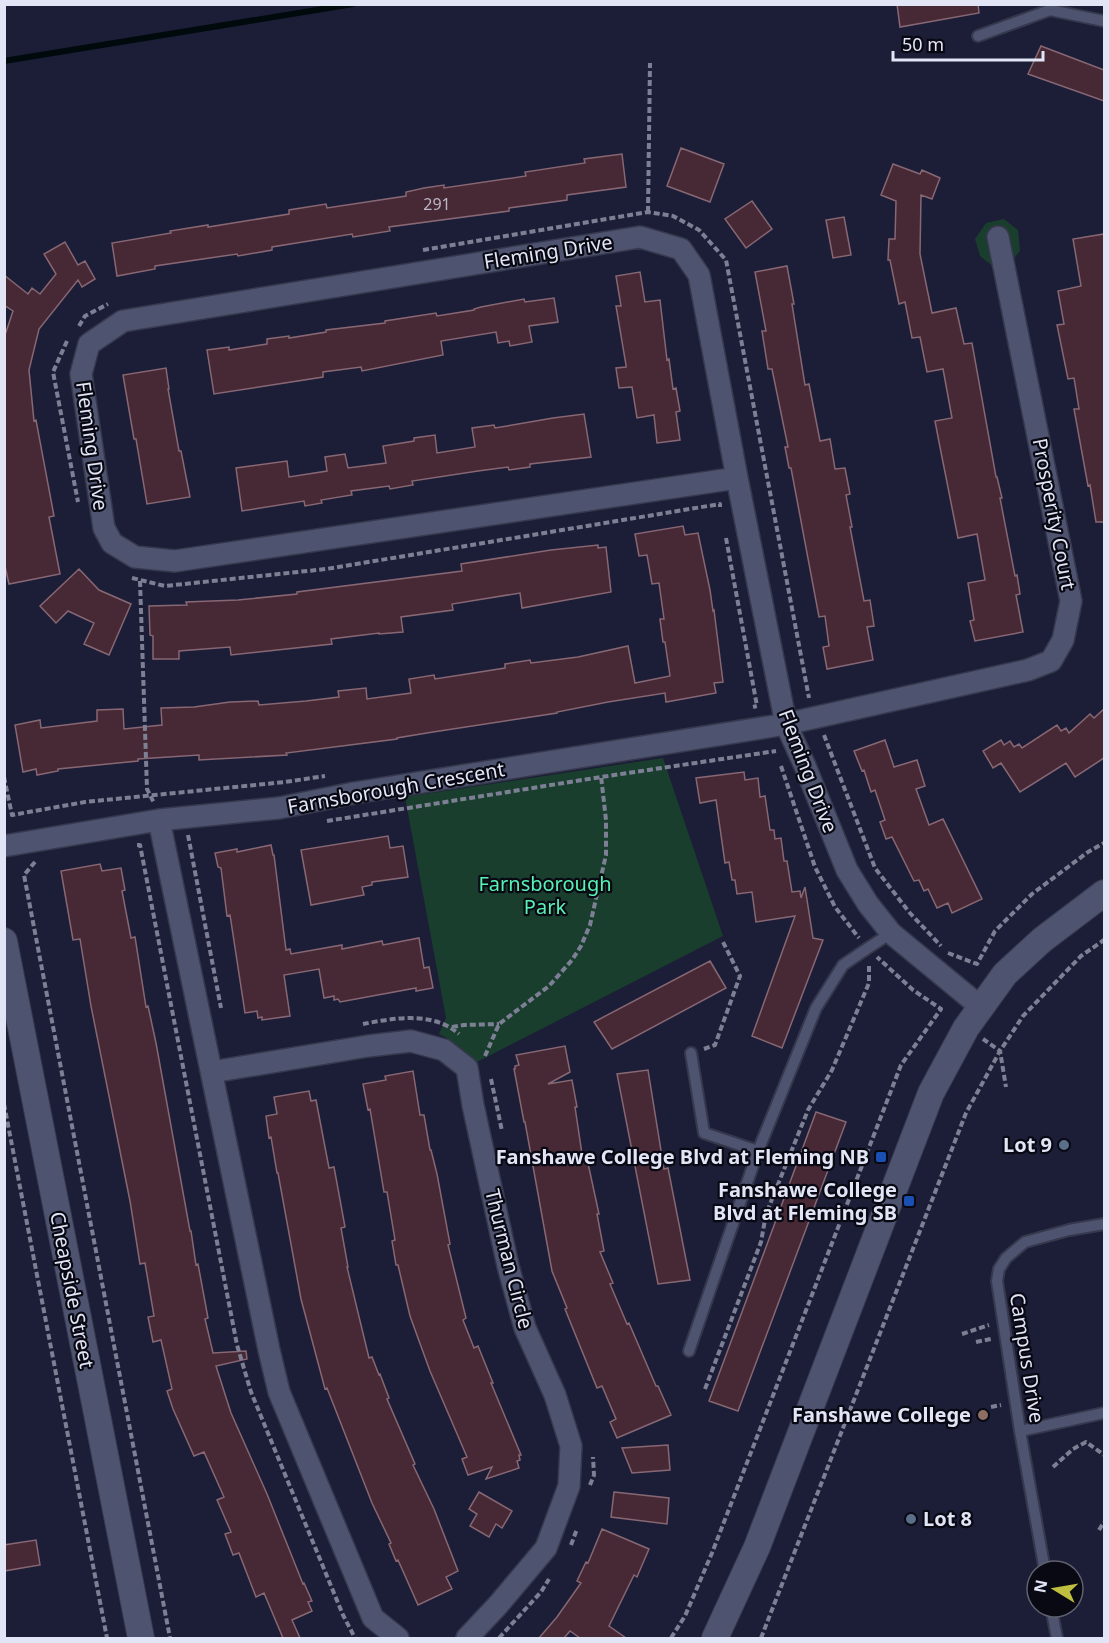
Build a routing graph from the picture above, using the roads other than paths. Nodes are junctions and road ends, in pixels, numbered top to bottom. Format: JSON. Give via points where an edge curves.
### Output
{"nodes":[{"id":1,"x":1104,"y":21,"type":"edge"},
{"id":2,"x":978,"y":36,"type":"dead end"},
{"id":3,"x":998,"y":237,"type":"dead end"},
{"id":4,"x":737,"y":478,"type":"junction"},
{"id":5,"x":786,"y":724,"type":"junction"},
{"id":6,"x":157,"y":812,"type":"junction"},
{"id":7,"x":4,"y":846,"type":"edge"},
{"id":8,"x":1104,"y":893,"type":"edge"},
{"id":9,"x":891,"y":933,"type":"junction"},
{"id":10,"x":4,"y":941,"type":"edge"},
{"id":11,"x":982,"y":1008,"type":"junction"},
{"id":12,"x":691,"y":1053,"type":"road end"},
{"id":13,"x":212,"y":1072,"type":"junction"},
{"id":14,"x":758,"y":1151,"type":"junction"},
{"id":15,"x":1104,"y":1224,"type":"edge"},
{"id":16,"x":689,"y":1351,"type":"dead end"},
{"id":17,"x":1104,"y":1413,"type":"edge"},
{"id":18,"x":1020,"y":1431,"type":"junction"},
{"id":19,"x":1043,"y":1559,"type":"edge"},
{"id":20,"x":1053,"y":1619,"type":"edge"},
{"id":21,"x":141,"y":1638,"type":"edge"},
{"id":22,"x":398,"y":1638,"type":"edge"},
{"id":23,"x":467,"y":1638,"type":"edge"},
{"id":24,"x":715,"y":1638,"type":"edge"},
{"id":25,"x":1057,"y":1638,"type":"edge"}],
"edges":[{"from":1,"to":2,"type":"lane","via":[[1050,10]]},
{"from":3,"to":5,"type":"street","name":"Prosperity Court","via":[[1071,601],[1063,640],[1051,662],[1028,670]]},
{"from":4,"to":4,"type":"street","name":"Fleming Drive","via":[[699,275],[681,249],[640,237],[123,321],[89,344],[81,374],[104,528],[111,543],[135,557],[175,561]]},
{"from":4,"to":5,"type":"street","name":"Fleming Drive"},
{"from":5,"to":6,"type":"street","name":"Farnsborough Crescent","via":[[279,808]]},
{"from":5,"to":9,"type":"street","name":"Fleming Drive","via":[[847,870]]},
{"from":6,"to":7,"type":"street","name":"Farnsborough Crescent"},
{"from":6,"to":13,"type":"street"},
{"from":8,"to":11,"type":"street","via":[[1005,974]]},
{"from":9,"to":11,"type":"street","name":"Fleming Drive"},
{"from":9,"to":14,"type":"lane","via":[[843,965],[816,1008]]},
{"from":10,"to":21,"type":"street","name":"Cheapside Street"},
{"from":11,"to":24,"type":"street","via":[[966,1028],[930,1093],[757,1547]]},
{"from":12,"to":14,"type":"lane","via":[[704,1133]]},
{"from":13,"to":22,"type":"street","via":[[279,1392],[373,1618]]},
{"from":13,"to":23,"type":"street","name":"Thurman Circle","via":[[411,1041],[444,1050],[467,1068],[508,1266],[525,1328],[555,1395],[572,1446],[569,1486],[546,1548]]},
{"from":14,"to":16,"type":"lane"},
{"from":15,"to":18,"type":"lane","name":"Campus Drive","via":[[1030,1240],[1013,1251],[999,1269],[998,1291]]},
{"from":17,"to":18,"type":"lane"},
{"from":18,"to":19,"type":"lane","name":"Campus Drive"},
{"from":20,"to":25,"type":"lane"}]}
